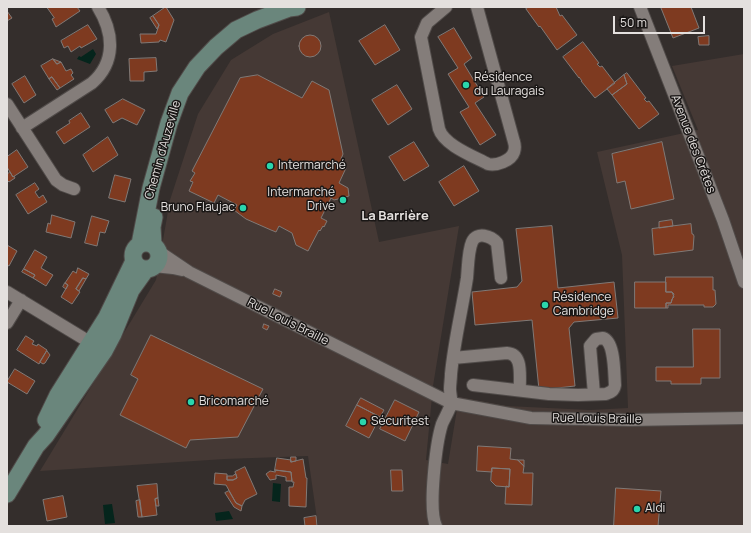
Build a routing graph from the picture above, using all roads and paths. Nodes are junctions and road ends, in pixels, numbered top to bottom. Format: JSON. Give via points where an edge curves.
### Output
{"nodes":[{"id":1,"x":98,"y":7,"type":"edge"},
{"id":2,"x":298,"y":7,"type":"edge"},
{"id":3,"x":446,"y":7,"type":"edge"},
{"id":4,"x":477,"y":7,"type":"edge"},
{"id":5,"x":640,"y":7,"type":"edge"},
{"id":6,"x":257,"y":20,"type":"junction"},
{"id":7,"x":7,"y":104,"type":"edge"},
{"id":8,"x":22,"y":128,"type":"junction"},
{"id":9,"x":74,"y":189,"type":"dead end"},
{"id":10,"x":148,"y":256,"type":"junction"},
{"id":11,"x":501,"y":278,"type":"dead end"},
{"id":12,"x":744,"y":282,"type":"edge"},
{"id":13,"x":7,"y":292,"type":"edge"},
{"id":14,"x":21,"y":300,"type":"junction"},
{"id":15,"x":7,"y":323,"type":"edge"},
{"id":16,"x":97,"y":347,"type":"junction"},
{"id":17,"x":453,"y":358,"type":"junction"},
{"id":18,"x":473,"y":385,"type":"dead end"},
{"id":19,"x":520,"y":390,"type":"junction"},
{"id":20,"x":594,"y":394,"type":"dead end"},
{"id":21,"x":451,"y":403,"type":"junction"},
{"id":22,"x":744,"y":418,"type":"edge"},
{"id":23,"x":7,"y":494,"type":"edge"},
{"id":24,"x":436,"y":526,"type":"edge"}],
"edges":[{"from":1,"to":8,"type":"street","via":[[110,36],[109,56],[103,71],[92,83]]},
{"from":2,"to":6,"type":"street","name":"Chemin d'Auzeville"},
{"from":3,"to":4,"type":"street","via":[[427,23],[421,37],[438,129],[448,143],[488,164],[494,164],[512,156],[514,142]]},
{"from":5,"to":12,"type":"street","name":"Avenue des Crêtes","via":[[723,220]]},
{"from":6,"to":10,"type":"street","name":"Chemin d'Auzeville","via":[[216,58],[203,73],[191,94],[182,116],[155,210]]},
{"from":6,"to":10,"type":"street","name":"Chemin d'Auzeville","via":[[236,30],[216,47],[197,67],[180,93],[167,130],[143,225]]},
{"from":7,"to":8,"type":"street"},
{"from":8,"to":9,"type":"street","via":[[56,180]]},
{"from":10,"to":16,"type":"street","via":[[107,317]]},
{"from":10,"to":21,"type":"street","name":"Rue Louis Braille","via":[[189,272]]},
{"from":11,"to":17,"type":"street","via":[[497,243],[490,236],[475,238],[471,243]]},
{"from":13,"to":14,"type":"street"},
{"from":14,"to":15,"type":"street"},
{"from":14,"to":16,"type":"street"},
{"from":16,"to":23,"type":"street","via":[[58,395],[36,446]]},
{"from":17,"to":19,"type":"street","via":[[513,354],[518,361]]},
{"from":17,"to":21,"type":"street"},
{"from":18,"to":19,"type":"street"},
{"from":19,"to":20,"type":"street","via":[[549,394]]},
{"from":21,"to":22,"type":"street","name":"Rue Louis Braille","via":[[531,418]]},
{"from":21,"to":24,"type":"street","via":[[437,449],[433,494]]}]}
